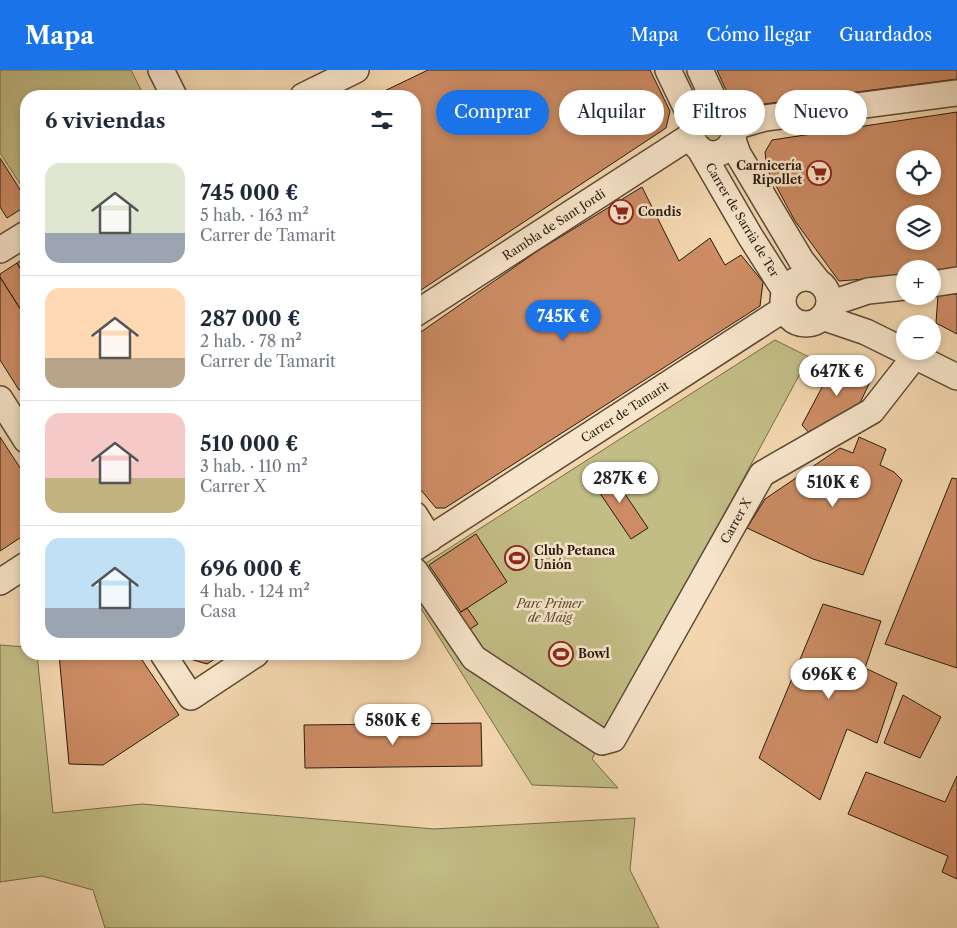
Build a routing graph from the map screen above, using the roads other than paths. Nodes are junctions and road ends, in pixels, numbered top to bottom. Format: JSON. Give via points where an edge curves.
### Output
{"nodes":[{"id":1,"x":161,"y":70,"type":"edge"},
{"id":2,"x":335,"y":70,"type":"edge"},
{"id":3,"x":356,"y":70,"type":"edge"},
{"id":4,"x":668,"y":70,"type":"edge"},
{"id":5,"x":700,"y":70,"type":"edge"},
{"id":6,"x":171,"y":90,"type":"edge"},
{"id":7,"x":294,"y":90,"type":"edge"},
{"id":8,"x":315,"y":90,"type":"edge"},
{"id":9,"x":710,"y":90,"type":"edge"},
{"id":10,"x":957,"y":93,"type":"edge"},
{"id":11,"x":765,"y":118,"type":"edge"},
{"id":12,"x":728,"y":135,"type":"edge"},
{"id":13,"x":732,"y":135,"type":"edge"},
{"id":14,"x":695,"y":136,"type":"junction"},
{"id":15,"x":20,"y":238,"type":"edge"},
{"id":16,"x":0,"y":250,"type":"edge"},
{"id":17,"x":816,"y":280,"type":"junction"},
{"id":18,"x":957,"y":280,"type":"edge"},
{"id":19,"x":941,"y":283,"type":"edge"},
{"id":20,"x":896,"y":288,"type":"edge"},
{"id":21,"x":785,"y":300,"type":"junction"},
{"id":22,"x":421,"y":310,"type":"edge"},
{"id":23,"x":825,"y":311,"type":"junction"},
{"id":24,"x":896,"y":347,"type":"edge"},
{"id":25,"x":911,"y":360,"type":"edge"},
{"id":26,"x":922,"y":360,"type":"edge"},
{"id":27,"x":957,"y":377,"type":"edge"},
{"id":28,"x":9,"y":407,"type":"edge"},
{"id":29,"x":20,"y":428,"type":"edge"},
{"id":30,"x":423,"y":544,"type":"edge"},
{"id":31,"x":20,"y":569,"type":"edge"},
{"id":32,"x":421,"y":580,"type":"edge"},
{"id":33,"x":0,"y":582,"type":"edge"},
{"id":34,"x":167,"y":660,"type":"edge"},
{"id":35,"x":247,"y":660,"type":"edge"}],
"edges":[{"from":1,"to":6,"type":"street"},
{"from":2,"to":7,"type":"street"},
{"from":3,"to":8,"type":"street"},
{"from":4,"to":14,"type":"street","name":"Carrer de Sarrià de Ter"},
{"from":5,"to":9,"type":"street"},
{"from":10,"to":11,"type":"street"},
{"from":12,"to":14,"type":"street","via":[[725,151],[718,153],[705,152]]},
{"from":13,"to":17,"type":"street","via":[[738,154]]},
{"from":14,"to":21,"type":"street","name":"Carrer de Sarrià de Ter"},
{"from":14,"to":22,"type":"street","name":"Rambla de Sant Jordi"},
{"from":15,"to":16,"type":"street"},
{"from":17,"to":21,"type":"street","via":[[793,281]]},
{"from":17,"to":23,"type":"street","via":[[827,292]]},
{"from":18,"to":19,"type":"street"},
{"from":20,"to":23,"type":"street","via":[[868,292]]},
{"from":21,"to":23,"type":"street","via":[[788,315],[800,323],[808,324]]},
{"from":21,"to":30,"type":"street","name":"Carrer de Tamarit"},
{"from":23,"to":24,"type":"street"},
{"from":25,"to":32,"type":"street","name":"Carrer X","via":[[872,411],[762,474],[613,739],[602,742],[474,658]]},
{"from":26,"to":27,"type":"street"},
{"from":28,"to":29,"type":"street"},
{"from":31,"to":33,"type":"street"},
{"from":34,"to":35,"type":"street","via":[[191,697]]}]}
